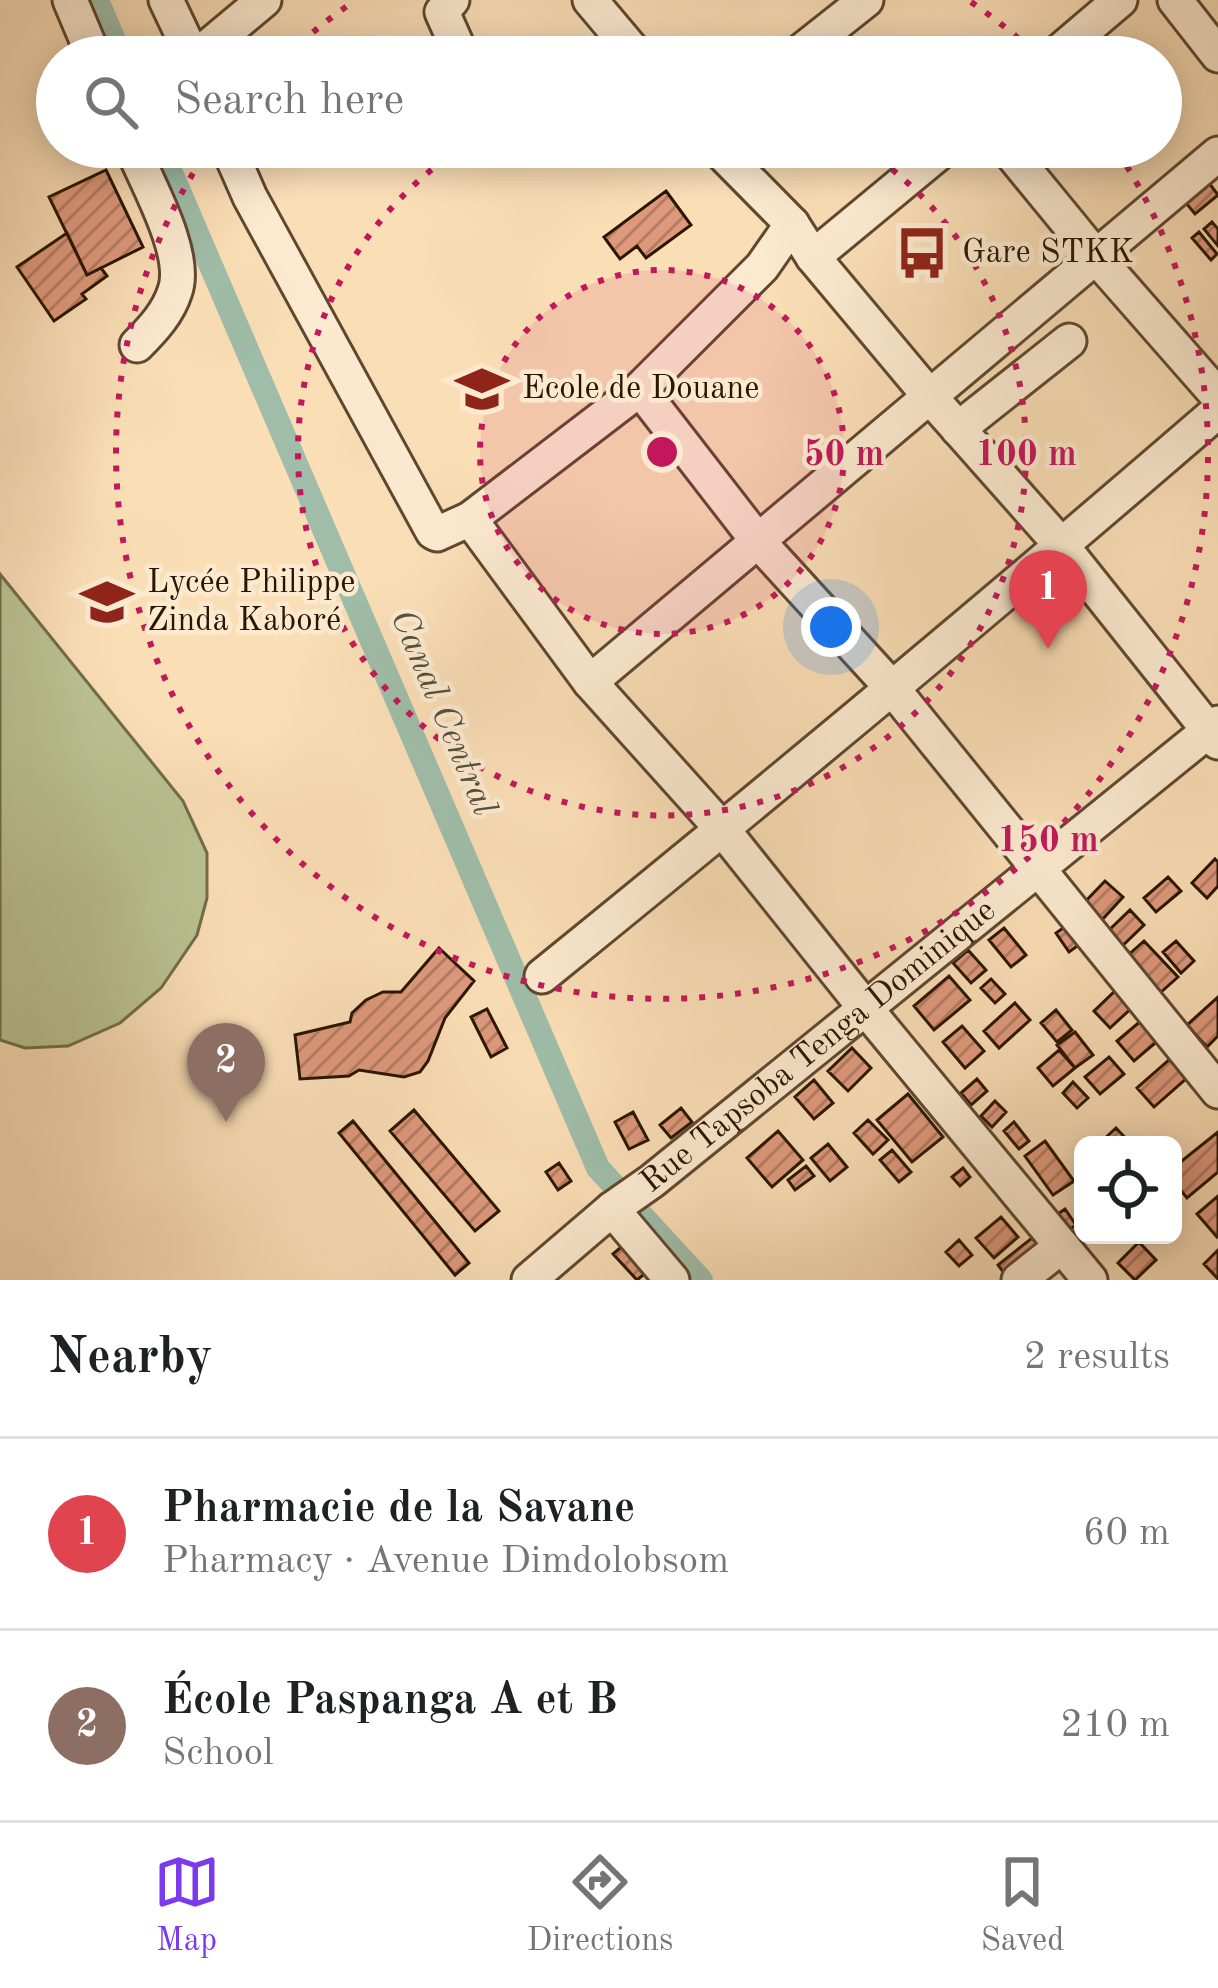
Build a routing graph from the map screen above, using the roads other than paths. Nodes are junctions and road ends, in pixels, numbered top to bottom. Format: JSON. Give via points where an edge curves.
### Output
{"nodes":[{"id":1,"x":70,"y":0,"type":"edge"},
{"id":2,"x":166,"y":0,"type":"edge"},
{"id":3,"x":265,"y":0,"type":"edge"},
{"id":4,"x":452,"y":0,"type":"edge"},
{"id":5,"x":866,"y":0,"type":"edge"},
{"id":6,"x":1120,"y":0,"type":"edge"},
{"id":7,"x":1175,"y":0,"type":"edge"},
{"id":8,"x":594,"y":1,"type":"edge"},
{"id":9,"x":85,"y":36,"type":"edge"},
{"id":10,"x":184,"y":36,"type":"edge"},
{"id":11,"x":221,"y":36,"type":"edge"},
{"id":12,"x":453,"y":36,"type":"edge"},
{"id":13,"x":622,"y":36,"type":"edge"},
{"id":14,"x":821,"y":36,"type":"edge"},
{"id":15,"x":1078,"y":36,"type":"edge"},
{"id":16,"x":1218,"y":55,"type":"edge"},
{"id":17,"x":1218,"y":154,"type":"edge"},
{"id":18,"x":141,"y":168,"type":"edge"},
{"id":19,"x":237,"y":168,"type":"edge"},
{"id":20,"x":737,"y":168,"type":"edge"},
{"id":21,"x":921,"y":168,"type":"edge"},
{"id":22,"x":1023,"y":168,"type":"edge"},
{"id":23,"x":792,"y":224,"type":"junction"},
{"id":24,"x":814,"y":257,"type":"junction"},
{"id":25,"x":1097,"y":258,"type":"junction"},
{"id":26,"x":1069,"y":341,"type":"dead end"},
{"id":27,"x":137,"y":346,"type":"dead end"},
{"id":28,"x":640,"y":389,"type":"junction"},
{"id":29,"x":1218,"y":397,"type":"edge"},
{"id":30,"x":931,"y":398,"type":"junction"},
{"id":31,"x":1218,"y":411,"type":"edge"},
{"id":32,"x":958,"y":429,"type":"junction"},
{"id":33,"x":470,"y":519,"type":"junction"},
{"id":34,"x":757,"y":540,"type":"junction"},
{"id":35,"x":1062,"y":546,"type":"junction"},
{"id":36,"x":590,"y":682,"type":"junction"},
{"id":37,"x":892,"y":688,"type":"junction"},
{"id":38,"x":1215,"y":732,"type":"edge"},
{"id":39,"x":722,"y":830,"type":"junction"},
{"id":40,"x":1038,"y":869,"type":"junction"},
{"id":41,"x":542,"y":976,"type":"dead end"},
{"id":42,"x":866,"y":1010,"type":"junction"},
{"id":43,"x":1218,"y":1091,"type":"edge"},
{"id":44,"x":612,"y":1209,"type":"junction"},
{"id":45,"x":1062,"y":1246,"type":"junction"},
{"id":46,"x":529,"y":1280,"type":"edge"},
{"id":47,"x":672,"y":1280,"type":"edge"},
{"id":48,"x":1019,"y":1280,"type":"edge"},
{"id":49,"x":1090,"y":1280,"type":"edge"}],
"edges":[{"from":1,"to":9,"type":"street"},
{"from":2,"to":10,"type":"street"},
{"from":3,"to":11,"type":"street"},
{"from":4,"to":12,"type":"street","via":[[442,12]]},
{"from":5,"to":14,"type":"street"},
{"from":6,"to":15,"type":"street"},
{"from":7,"to":16,"type":"street"},
{"from":8,"to":13,"type":"street"},
{"from":17,"to":25,"type":"street"},
{"from":18,"to":27,"type":"street","via":[[176,251],[178,287]]},
{"from":19,"to":33,"type":"street","via":[[433,532]]},
{"from":20,"to":23,"type":"street"},
{"from":21,"to":24,"type":"street"},
{"from":22,"to":25,"type":"street"},
{"from":23,"to":24,"type":"street"},
{"from":23,"to":28,"type":"street","via":[[762,267]]},
{"from":24,"to":30,"type":"street"},
{"from":25,"to":29,"type":"street"},
{"from":25,"to":30,"type":"street"},
{"from":26,"to":32,"type":"street"},
{"from":28,"to":33,"type":"street"},
{"from":28,"to":34,"type":"street"},
{"from":30,"to":32,"type":"street"},
{"from":30,"to":34,"type":"street"},
{"from":31,"to":35,"type":"street"},
{"from":32,"to":35,"type":"street"},
{"from":33,"to":36,"type":"street"},
{"from":34,"to":36,"type":"street"},
{"from":34,"to":37,"type":"street"},
{"from":35,"to":37,"type":"street"},
{"from":35,"to":38,"type":"street"},
{"from":36,"to":39,"type":"street"},
{"from":37,"to":39,"type":"street"},
{"from":37,"to":40,"type":"street"},
{"from":38,"to":40,"type":"street","name":"Rue Tapsoba Tenga Dominique"},
{"from":39,"to":41,"type":"street"},
{"from":39,"to":42,"type":"street"},
{"from":40,"to":42,"type":"street","name":"Rue Tapsoba Tenga Dominique"},
{"from":40,"to":43,"type":"street"},
{"from":42,"to":44,"type":"street","name":"Rue Tapsoba Tenga Dominique"},
{"from":42,"to":45,"type":"street"},
{"from":44,"to":46,"type":"street","name":"Rue Tapsoba Tenga Dominique"},
{"from":44,"to":47,"type":"street"},
{"from":45,"to":48,"type":"street"},
{"from":45,"to":49,"type":"street"}]}
